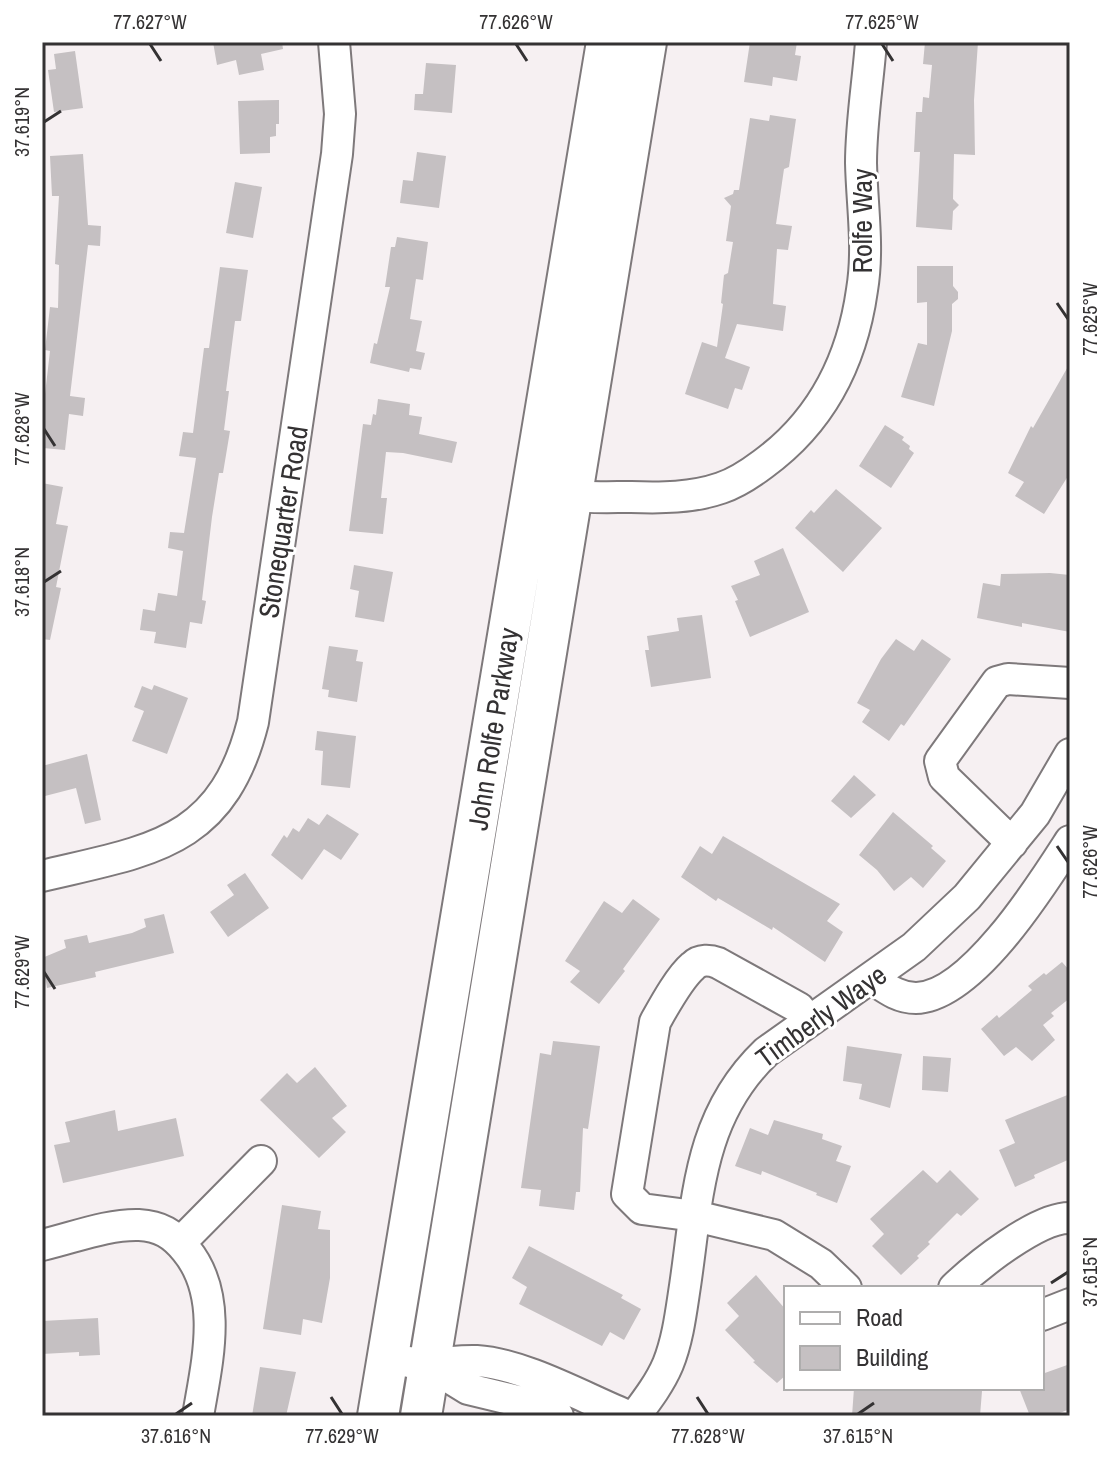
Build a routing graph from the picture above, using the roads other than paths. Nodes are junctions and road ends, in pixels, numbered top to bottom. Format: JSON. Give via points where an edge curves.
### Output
{"nodes":[{"id":1,"x":334,"y":42,"type":"edge"},
{"id":2,"x":607,"y":42,"type":"edge"},
{"id":3,"x":646,"y":42,"type":"edge"},
{"id":4,"x":871,"y":42,"type":"edge"},
{"id":5,"x":532,"y":485,"type":"junction"},
{"id":6,"x":572,"y":497,"type":"junction"},
{"id":7,"x":1070,"y":683,"type":"edge"},
{"id":8,"x":1070,"y":754,"type":"edge"},
{"id":9,"x":1062,"y":787,"type":"edge"},
{"id":10,"x":1070,"y":841,"type":"edge"},
{"id":11,"x":1012,"y":843,"type":"junction"},
{"id":12,"x":42,"y":876,"type":"edge"},
{"id":13,"x":871,"y":978,"type":"junction"},
{"id":14,"x":808,"y":1022,"type":"junction"},
{"id":15,"x":261,"y":1161,"type":"dead end"},
{"id":16,"x":695,"y":1216,"type":"junction"},
{"id":17,"x":1070,"y":1218,"type":"edge"},
{"id":18,"x":180,"y":1243,"type":"junction"},
{"id":19,"x":42,"y":1245,"type":"edge"},
{"id":20,"x":844,"y":1286,"type":"edge"},
{"id":21,"x":956,"y":1286,"type":"edge"},
{"id":22,"x":1070,"y":1304,"type":"edge"},
{"id":23,"x":1044,"y":1314,"type":"edge"},
{"id":24,"x":388,"y":1359,"type":"junction"},
{"id":25,"x":429,"y":1365,"type":"junction"},
{"id":26,"x":198,"y":1416,"type":"edge"},
{"id":27,"x":378,"y":1416,"type":"edge"},
{"id":28,"x":421,"y":1416,"type":"edge"},
{"id":29,"x":558,"y":1416,"type":"edge"},
{"id":30,"x":628,"y":1416,"type":"edge"},
{"id":31,"x":635,"y":1416,"type":"edge"}],
"edges":[{"from":1,"to":12,"type":"street","name":"Stonequarter Road","via":[[340,114],[330,209],[253,722],[238,769],[219,799],[182,834],[125,856]]},
{"from":2,"to":5,"type":"main road","name":"John Rolfe Parkway"},
{"from":3,"to":6,"type":"main road","name":"John Rolfe Parkway"},
{"from":4,"to":6,"type":"street","name":"Rolfe Way","via":[[861,160],[866,258],[862,292],[850,348],[824,403],[780,452],[723,488],[662,498]]},
{"from":5,"to":6,"type":"street","name":"Rolfe Way"},
{"from":5,"to":24,"type":"main road","name":"John Rolfe Parkway"},
{"from":6,"to":25,"type":"main road","name":"John Rolfe Parkway"},
{"from":7,"to":11,"type":"street","via":[[997,682],[940,761],[944,777]]},
{"from":8,"to":9,"type":"street","name":"Timberly Waye"},
{"from":9,"to":11,"type":"street","name":"Timberly Waye"},
{"from":10,"to":13,"type":"street","via":[[1019,918],[966,972],[918,998],[892,993]]},
{"from":11,"to":13,"type":"street","name":"Timberly Waye","via":[[967,897],[914,947]]},
{"from":13,"to":14,"type":"street","name":"Timberly Waye"},
{"from":14,"to":16,"type":"street","name":"Timberly Waye","via":[[750,1067],[723,1108],[703,1162]]},
{"from":14,"to":16,"type":"street","via":[[799,1008],[709,960],[693,965],[663,1007],[651,1040],[627,1194],[642,1209]]},
{"from":15,"to":18,"type":"street"},
{"from":16,"to":20,"type":"street","via":[[774,1235],[821,1264]]},
{"from":16,"to":31,"type":"street","name":"Timberly Waye","via":[[674,1346]]},
{"from":17,"to":21,"type":"street","via":[[1029,1232]]},
{"from":18,"to":19,"type":"street","via":[[158,1227],[138,1225]]},
{"from":18,"to":26,"type":"street","via":[[208,1290],[210,1318]]},
{"from":22,"to":23,"type":"street"},
{"from":24,"to":25,"type":"street"},
{"from":24,"to":27,"type":"main road","name":"John Rolfe Parkway"},
{"from":25,"to":28,"type":"main road","name":"John Rolfe Parkway"},
{"from":25,"to":29,"type":"street","via":[[468,1389]]},
{"from":25,"to":30,"type":"street","via":[[477,1361],[521,1372]]}]}
